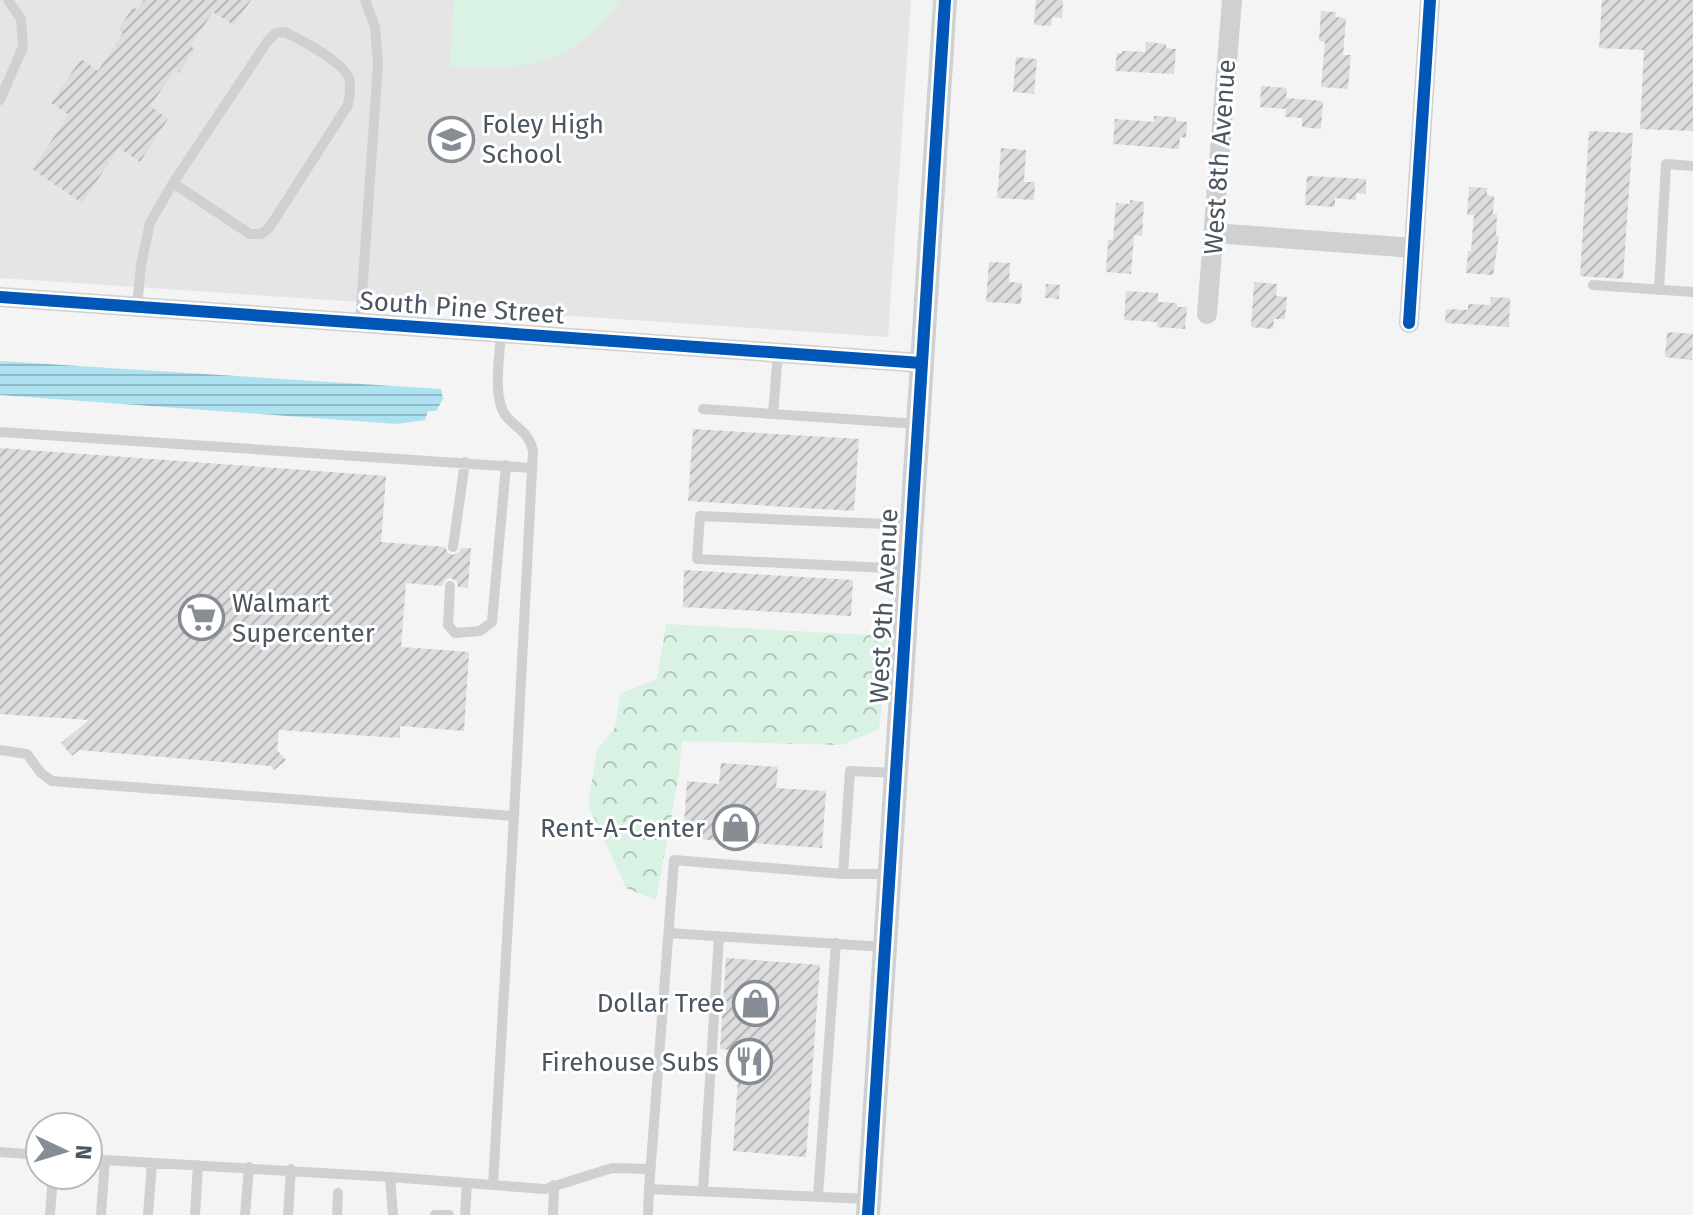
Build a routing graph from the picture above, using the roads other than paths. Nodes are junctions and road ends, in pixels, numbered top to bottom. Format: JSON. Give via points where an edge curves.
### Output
{"nodes":[{"id":1,"x":8,"y":0,"type":"edge"},
{"id":2,"x":365,"y":0,"type":"edge"},
{"id":3,"x":945,"y":0,"type":"edge"},
{"id":4,"x":1232,"y":0,"type":"edge"},
{"id":5,"x":1430,"y":0,"type":"edge"},
{"id":6,"x":0,"y":100,"type":"edge"},
{"id":7,"x":1693,"y":166,"type":"edge"},
{"id":8,"x":173,"y":183,"type":"junction"},
{"id":9,"x":1214,"y":233,"type":"junction"},
{"id":10,"x":1414,"y":248,"type":"junction"},
{"id":11,"x":1593,"y":285,"type":"dead end"},
{"id":12,"x":1659,"y":290,"type":"junction"},
{"id":13,"x":1693,"y":292,"type":"edge"},
{"id":14,"x":0,"y":297,"type":"edge"},
{"id":15,"x":137,"y":307,"type":"junction"},
{"id":16,"x":1207,"y":314,"type":"dead end"},
{"id":17,"x":360,"y":323,"type":"junction"},
{"id":18,"x":1409,"y":323,"type":"dead end"},
{"id":19,"x":501,"y":333,"type":"junction"},
{"id":20,"x":778,"y":353,"type":"junction"},
{"id":21,"x":921,"y":363,"type":"junction"},
{"id":22,"x":703,"y":409,"type":"dead end"},
{"id":23,"x":773,"y":414,"type":"junction"},
{"id":24,"x":918,"y":424,"type":"junction"},
{"id":25,"x":0,"y":432,"type":"edge"},
{"id":26,"x":465,"y":462,"type":"junction"},
{"id":27,"x":506,"y":465,"type":"junction"},
{"id":28,"x":532,"y":468,"type":"junction"},
{"id":29,"x":910,"y":525,"type":"junction"},
{"id":30,"x":453,"y":547,"type":"dead end"},
{"id":31,"x":908,"y":569,"type":"junction"},
{"id":32,"x":450,"y":586,"type":"dead end"},
{"id":33,"x":0,"y":750,"type":"edge"},
{"id":34,"x":896,"y":773,"type":"junction"},
{"id":35,"x":514,"y":816,"type":"junction"},
{"id":36,"x":843,"y":874,"type":"junction"},
{"id":37,"x":889,"y":874,"type":"junction"},
{"id":38,"x":669,"y":933,"type":"junction"},
{"id":39,"x":719,"y":936,"type":"junction"},
{"id":40,"x":836,"y":943,"type":"junction"},
{"id":41,"x":884,"y":947,"type":"junction"},
{"id":42,"x":0,"y":1152,"type":"edge"},
{"id":43,"x":24,"y":1154,"type":"edge"},
{"id":44,"x":105,"y":1160,"type":"joint"},
{"id":45,"x":152,"y":1163,"type":"junction"},
{"id":46,"x":198,"y":1165,"type":"junction"},
{"id":47,"x":249,"y":1167,"type":"junction"},
{"id":48,"x":291,"y":1169,"type":"junction"},
{"id":49,"x":650,"y":1169,"type":"junction"},
{"id":50,"x":390,"y":1177,"type":"junction"},
{"id":51,"x":467,"y":1183,"type":"junction"},
{"id":52,"x":493,"y":1185,"type":"junction"},
{"id":53,"x":554,"y":1185,"type":"junction"},
{"id":54,"x":649,"y":1189,"type":"junction"},
{"id":55,"x":703,"y":1190,"type":"junction"},
{"id":56,"x":52,"y":1191,"type":"edge"},
{"id":57,"x":338,"y":1193,"type":"dead end"},
{"id":58,"x":818,"y":1196,"type":"junction"},
{"id":59,"x":868,"y":1207,"type":"edge"},
{"id":60,"x":50,"y":1215,"type":"edge"},
{"id":61,"x":101,"y":1215,"type":"edge"},
{"id":62,"x":148,"y":1215,"type":"edge"},
{"id":63,"x":195,"y":1215,"type":"edge"},
{"id":64,"x":245,"y":1215,"type":"edge"},
{"id":65,"x":288,"y":1215,"type":"edge"},
{"id":66,"x":337,"y":1215,"type":"edge"},
{"id":67,"x":393,"y":1215,"type":"edge"},
{"id":68,"x":435,"y":1215,"type":"edge"},
{"id":69,"x":449,"y":1215,"type":"edge"},
{"id":70,"x":465,"y":1215,"type":"edge"},
{"id":71,"x":553,"y":1215,"type":"edge"},
{"id":72,"x":648,"y":1215,"type":"edge"}],
"edges":[{"from":1,"to":6,"type":"lane","via":[[21,19],[23,47]]},
{"from":2,"to":17,"type":"lane","via":[[375,27],[378,64]]},
{"from":3,"to":21,"type":"street","name":"West 9th Avenue"},
{"from":4,"to":9,"type":"street","name":"West 8th Avenue"},
{"from":5,"to":10,"type":"street"},
{"from":7,"to":12,"type":"lane","via":[[1666,164]]},
{"from":8,"to":8,"type":"lane","via":[[276,33],[293,36],[348,76],[348,105],[261,234],[250,234]]},
{"from":8,"to":15,"type":"lane","via":[[150,223]]},
{"from":9,"to":10,"type":"street"},
{"from":9,"to":16,"type":"street","name":"West 8th Avenue"},
{"from":10,"to":18,"type":"street"},
{"from":11,"to":12,"type":"lane"},
{"from":12,"to":13,"type":"lane"},
{"from":14,"to":15,"type":"street","name":"South Pine Street"},
{"from":15,"to":17,"type":"street","name":"South Pine Street"},
{"from":17,"to":19,"type":"street","name":"South Pine Street"},
{"from":19,"to":20,"type":"street","name":"South Pine Street"},
{"from":19,"to":28,"type":"lane","via":[[498,401],[504,414],[530,437]]},
{"from":20,"to":21,"type":"street","name":"South Pine Street"},
{"from":20,"to":23,"type":"lane"},
{"from":21,"to":24,"type":"street","name":"West 9th Avenue"},
{"from":22,"to":23,"type":"lane"},
{"from":23,"to":24,"type":"lane"},
{"from":24,"to":29,"type":"street","name":"West 9th Avenue"},
{"from":25,"to":26,"type":"lane"},
{"from":26,"to":27,"type":"lane"},
{"from":26,"to":30,"type":"lane"},
{"from":27,"to":28,"type":"lane"},
{"from":27,"to":32,"type":"lane","via":[[492,622],[480,631],[455,633],[448,625]]},
{"from":28,"to":35,"type":"lane"},
{"from":29,"to":31,"type":"street","name":"West 9th Avenue"},
{"from":29,"to":31,"type":"lane","via":[[700,516],[697,559]]},
{"from":31,"to":34,"type":"street","name":"West 9th Avenue"},
{"from":33,"to":35,"type":"lane","via":[[27,754],[52,781]]},
{"from":34,"to":36,"type":"lane","via":[[850,771]]},
{"from":34,"to":37,"type":"street","name":"West 9th Avenue"},
{"from":35,"to":52,"type":"lane"},
{"from":36,"to":37,"type":"lane"},
{"from":36,"to":38,"type":"lane","via":[[674,860]]},
{"from":37,"to":41,"type":"street","name":"West 9th Avenue"},
{"from":38,"to":39,"type":"lane"},
{"from":38,"to":49,"type":"lane"},
{"from":39,"to":40,"type":"lane"},
{"from":39,"to":55,"type":"lane"},
{"from":40,"to":41,"type":"lane"},
{"from":40,"to":58,"type":"lane"},
{"from":41,"to":59,"type":"street","name":"West 9th Avenue"},
{"from":42,"to":43,"type":"lane"},
{"from":44,"to":45,"type":"lane"},
{"from":44,"to":61,"type":"lane"},
{"from":45,"to":46,"type":"lane"},
{"from":45,"to":62,"type":"lane"},
{"from":46,"to":47,"type":"lane"},
{"from":46,"to":63,"type":"lane"},
{"from":47,"to":48,"type":"lane"},
{"from":47,"to":64,"type":"lane"},
{"from":48,"to":50,"type":"lane"},
{"from":48,"to":65,"type":"lane"},
{"from":49,"to":53,"type":"lane","via":[[612,1168]]},
{"from":49,"to":54,"type":"lane"},
{"from":50,"to":51,"type":"lane"},
{"from":50,"to":67,"type":"lane"},
{"from":51,"to":52,"type":"lane"},
{"from":51,"to":70,"type":"lane"},
{"from":52,"to":53,"type":"lane"},
{"from":53,"to":71,"type":"lane"},
{"from":54,"to":55,"type":"lane"},
{"from":54,"to":72,"type":"lane"},
{"from":55,"to":58,"type":"lane"},
{"from":56,"to":60,"type":"lane"},
{"from":57,"to":66,"type":"lane"},
{"from":58,"to":59,"type":"lane"},
{"from":68,"to":69,"type":"lane"}]}
